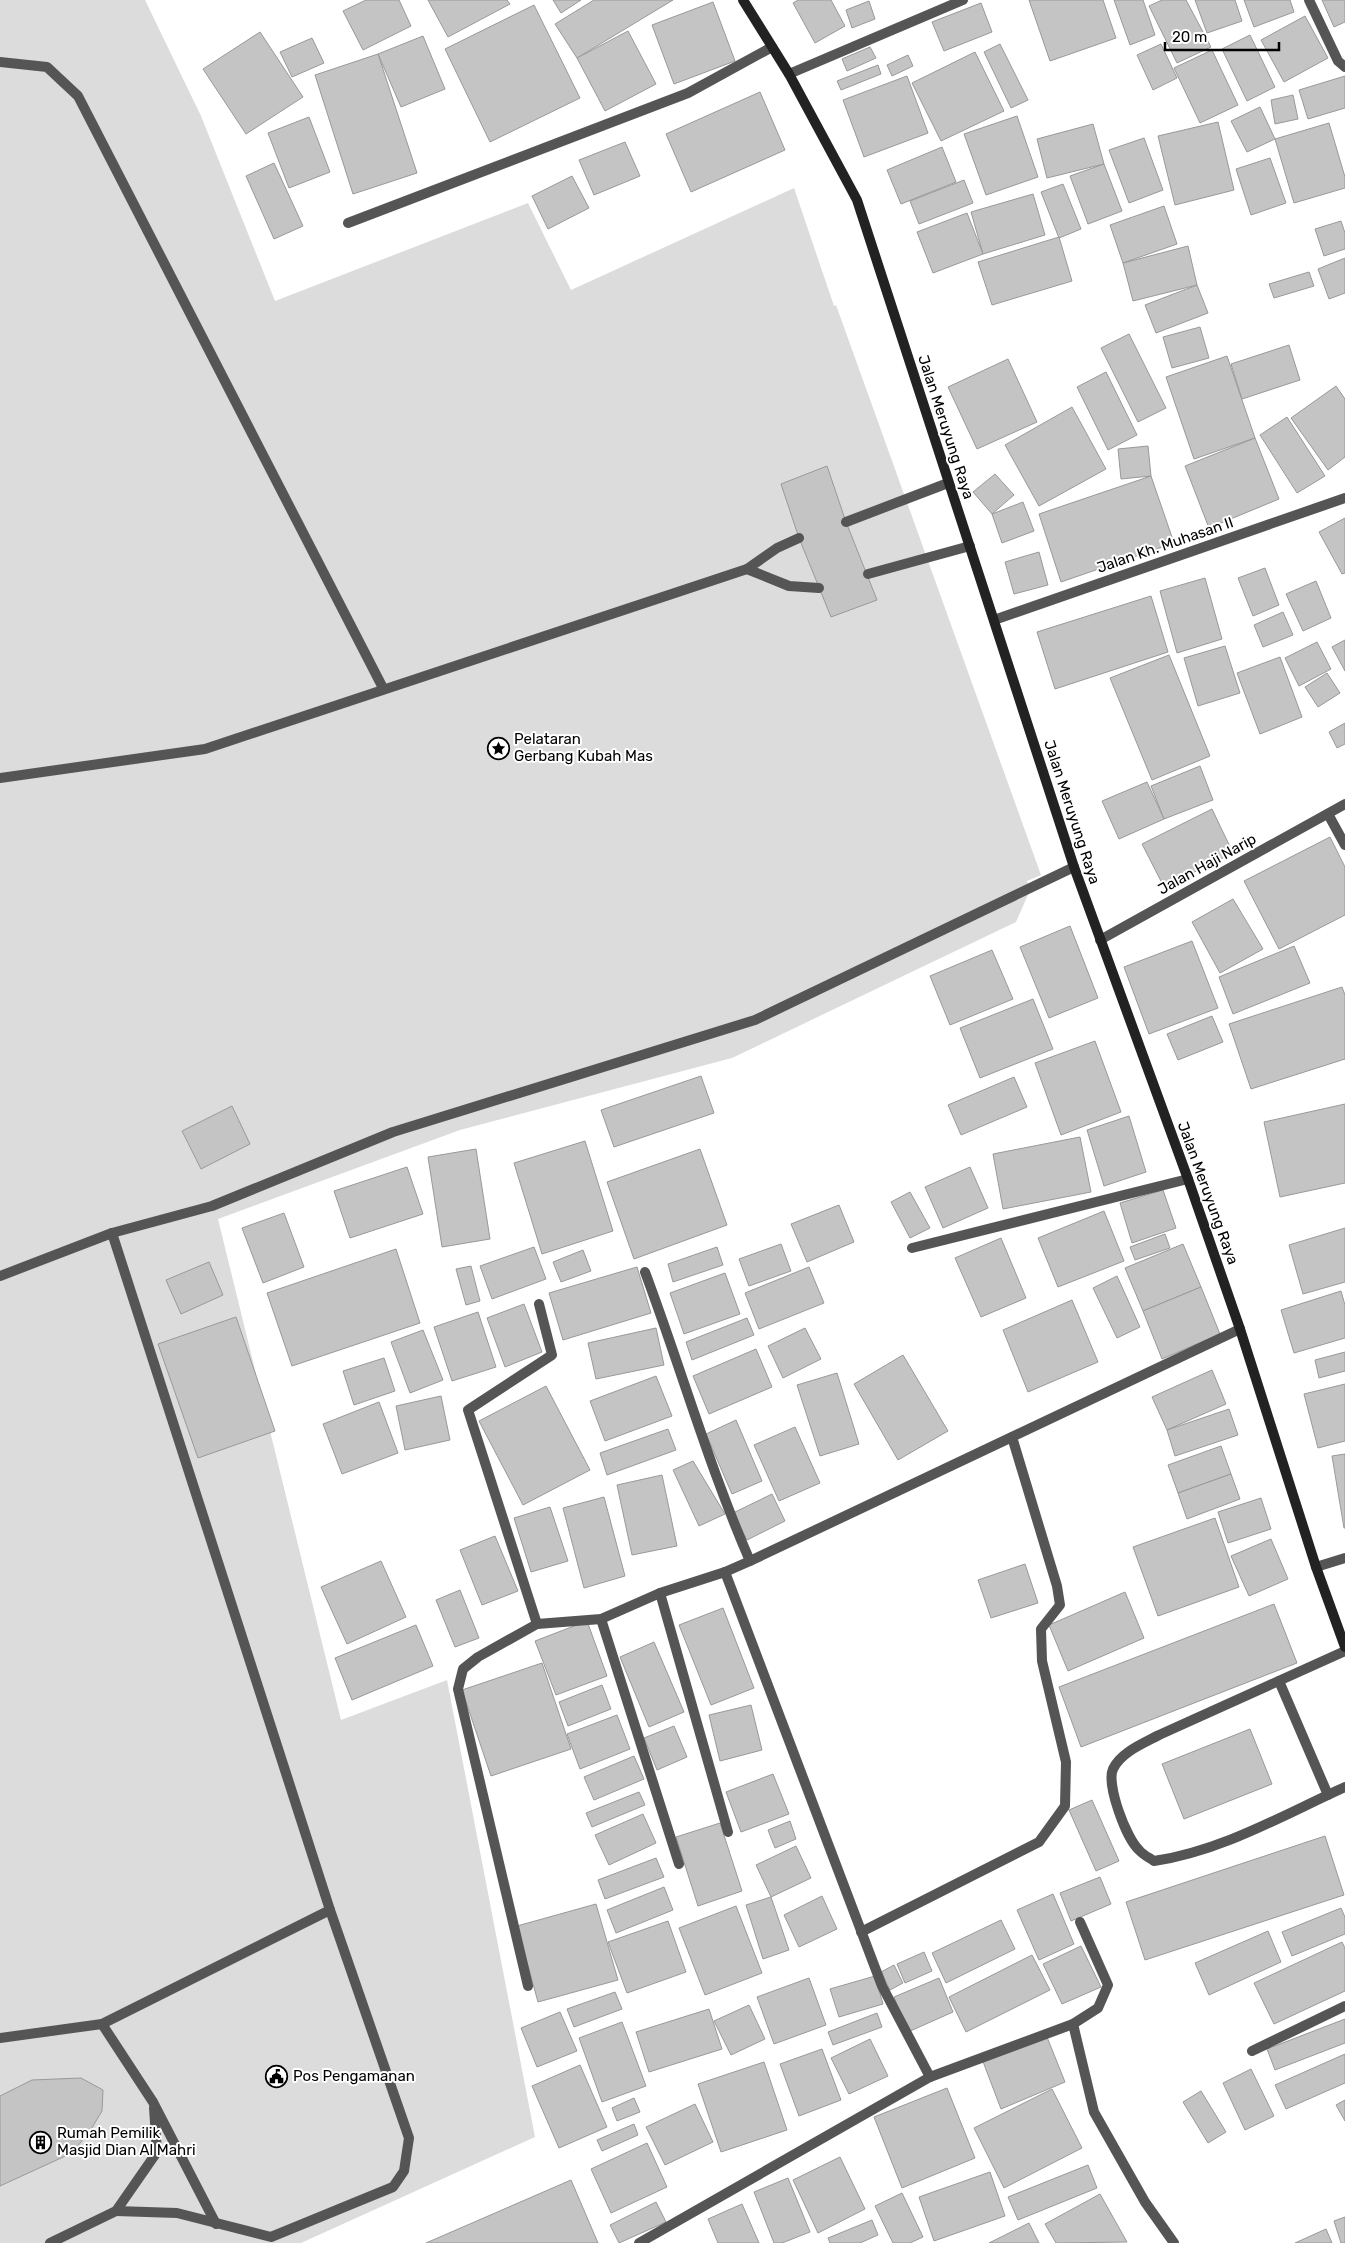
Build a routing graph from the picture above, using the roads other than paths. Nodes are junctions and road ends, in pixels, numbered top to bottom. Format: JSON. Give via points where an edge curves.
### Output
{"nodes":[{"id":1,"x":743,"y":0,"type":"edge"},
{"id":2,"x":963,"y":0,"type":"edge"},
{"id":3,"x":1309,"y":0,"type":"edge"},
{"id":4,"x":772,"y":46,"type":"junction"},
{"id":5,"x":0,"y":62,"type":"edge"},
{"id":6,"x":1345,"y":67,"type":"edge"},
{"id":7,"x":789,"y":74,"type":"junction"},
{"id":8,"x":348,"y":223,"type":"dead end"},
{"id":9,"x":948,"y":483,"type":"junction"},
{"id":10,"x":1345,"y":498,"type":"edge"},
{"id":11,"x":846,"y":522,"type":"dead end"},
{"id":12,"x":799,"y":538,"type":"dead end"},
{"id":13,"x":970,"y":546,"type":"junction"},
{"id":14,"x":747,"y":569,"type":"junction"},
{"id":15,"x":868,"y":574,"type":"dead end"},
{"id":16,"x":819,"y":588,"type":"dead end"},
{"id":17,"x":994,"y":620,"type":"junction"},
{"id":18,"x":383,"y":688,"type":"junction"},
{"id":19,"x":0,"y":778,"type":"edge"},
{"id":20,"x":1345,"y":804,"type":"edge"},
{"id":21,"x":1328,"y":814,"type":"junction"},
{"id":22,"x":1345,"y":845,"type":"edge"},
{"id":23,"x":1074,"y":867,"type":"junction"},
{"id":24,"x":1100,"y":940,"type":"junction"},
{"id":25,"x":1188,"y":1179,"type":"junction"},
{"id":26,"x":112,"y":1233,"type":"junction"},
{"id":27,"x":912,"y":1248,"type":"dead end"},
{"id":28,"x":645,"y":1272,"type":"dead end"},
{"id":29,"x":0,"y":1276,"type":"edge"},
{"id":30,"x":539,"y":1304,"type":"dead end"},
{"id":31,"x":1240,"y":1330,"type":"junction"},
{"id":32,"x":1012,"y":1437,"type":"junction"},
{"id":33,"x":1345,"y":1558,"type":"edge"},
{"id":34,"x":750,"y":1561,"type":"junction"},
{"id":35,"x":1316,"y":1568,"type":"junction"},
{"id":36,"x":725,"y":1572,"type":"junction"},
{"id":37,"x":660,"y":1593,"type":"junction"},
{"id":38,"x":601,"y":1619,"type":"junction"},
{"id":39,"x":537,"y":1624,"type":"junction"},
{"id":40,"x":1345,"y":1649,"type":"edge"},
{"id":41,"x":1279,"y":1681,"type":"junction"},
{"id":42,"x":1345,"y":1787,"type":"edge"},
{"id":43,"x":1328,"y":1795,"type":"junction"},
{"id":44,"x":728,"y":1832,"type":"dead end"},
{"id":45,"x":679,"y":1864,"type":"dead end"},
{"id":46,"x":330,"y":1910,"type":"junction"},
{"id":47,"x":1080,"y":1922,"type":"dead end"},
{"id":48,"x":861,"y":1932,"type":"junction"},
{"id":49,"x":528,"y":1986,"type":"dead end"},
{"id":50,"x":1345,"y":2006,"type":"edge"},
{"id":51,"x":102,"y":2024,"type":"junction"},
{"id":52,"x":1073,"y":2024,"type":"junction"},
{"id":53,"x":0,"y":2038,"type":"edge"},
{"id":54,"x":1252,"y":2051,"type":"dead end"},
{"id":55,"x":930,"y":2077,"type":"junction"},
{"id":56,"x":153,"y":2102,"type":"junction"},
{"id":57,"x":116,"y":2211,"type":"junction"},
{"id":58,"x":216,"y":2224,"type":"junction"},
{"id":59,"x":50,"y":2243,"type":"edge"},
{"id":60,"x":639,"y":2243,"type":"edge"},
{"id":61,"x":1174,"y":2243,"type":"edge"}],
"edges":[{"from":1,"to":4,"type":"main road","name":"Jalan Meruyung Raya"},
{"from":2,"to":7,"type":"street"},
{"from":3,"to":6,"type":"street","via":[[1338,61]]},
{"from":4,"to":7,"type":"main road","name":"Jalan Meruyung Raya"},
{"from":4,"to":8,"type":"street","via":[[688,93]]},
{"from":5,"to":18,"type":"street","via":[[47,66],[78,96]]},
{"from":7,"to":9,"type":"main road","name":"Jalan Meruyung Raya","via":[[857,200]]},
{"from":9,"to":11,"type":"street"},
{"from":9,"to":13,"type":"main road","name":"Jalan Meruyung Raya"},
{"from":10,"to":17,"type":"street","name":"Jalan Kh. Muhasan II"},
{"from":12,"to":14,"type":"street","via":[[777,548]]},
{"from":13,"to":15,"type":"street"},
{"from":13,"to":17,"type":"main road","name":"Jalan Meruyung Raya"},
{"from":14,"to":16,"type":"street","via":[[789,586]]},
{"from":14,"to":18,"type":"street"},
{"from":17,"to":23,"type":"main road","name":"Jalan Meruyung Raya"},
{"from":18,"to":19,"type":"street","via":[[205,749]]},
{"from":20,"to":21,"type":"street","name":"Jalan Haji Narip"},
{"from":21,"to":22,"type":"street"},
{"from":21,"to":24,"type":"street","name":"Jalan Haji Narip"},
{"from":23,"to":24,"type":"main road","name":"Jalan Meruyung Raya"},
{"from":23,"to":26,"type":"street","via":[[755,1020],[393,1132],[212,1206]]},
{"from":24,"to":25,"type":"main road","name":"Jalan Meruyung Raya"},
{"from":25,"to":27,"type":"street"},
{"from":25,"to":31,"type":"main road","name":"Jalan Meruyung Raya"},
{"from":26,"to":29,"type":"street"},
{"from":26,"to":46,"type":"street"},
{"from":28,"to":34,"type":"street","via":[[676,1354],[707,1454]]},
{"from":30,"to":39,"type":"street","via":[[552,1355],[468,1410]]},
{"from":31,"to":32,"type":"street"},
{"from":31,"to":35,"type":"main road","name":"Jalan Meruyung Raya"},
{"from":32,"to":34,"type":"street"},
{"from":32,"to":48,"type":"street","via":[[1060,1605],[1040,1629],[1042,1661],[1066,1762],[1065,1806],[1039,1842]]},
{"from":33,"to":35,"type":"street"},
{"from":34,"to":36,"type":"street"},
{"from":35,"to":40,"type":"main road","name":"Jalan Meruyung Raya"},
{"from":36,"to":37,"type":"street"},
{"from":36,"to":48,"type":"street"},
{"from":37,"to":38,"type":"street"},
{"from":37,"to":44,"type":"street"},
{"from":38,"to":39,"type":"street"},
{"from":38,"to":45,"type":"street"},
{"from":39,"to":49,"type":"street","via":[[463,1669],[458,1689]]},
{"from":40,"to":41,"type":"street"},
{"from":41,"to":43,"type":"street"},
{"from":41,"to":43,"type":"street","via":[[1129,1751],[1113,1768],[1110,1781],[1121,1818],[1138,1850],[1154,1861],[1209,1849]]},
{"from":42,"to":43,"type":"street"},
{"from":46,"to":51,"type":"street"},
{"from":46,"to":58,"type":"street","via":[[409,2138],[404,2172],[393,2187],[271,2237]]},
{"from":47,"to":52,"type":"street","via":[[1108,1985],[1098,2008]]},
{"from":48,"to":55,"type":"street","via":[[882,1986]]},
{"from":50,"to":54,"type":"street"},
{"from":51,"to":53,"type":"street"},
{"from":51,"to":56,"type":"street"},
{"from":52,"to":55,"type":"street"},
{"from":52,"to":61,"type":"street","via":[[1094,2112],[1145,2202]]},
{"from":55,"to":60,"type":"street"},
{"from":56,"to":57,"type":"street","via":[[158,2152]]},
{"from":56,"to":58,"type":"street"},
{"from":57,"to":58,"type":"street","via":[[177,2213]]},
{"from":57,"to":59,"type":"street"}]}
